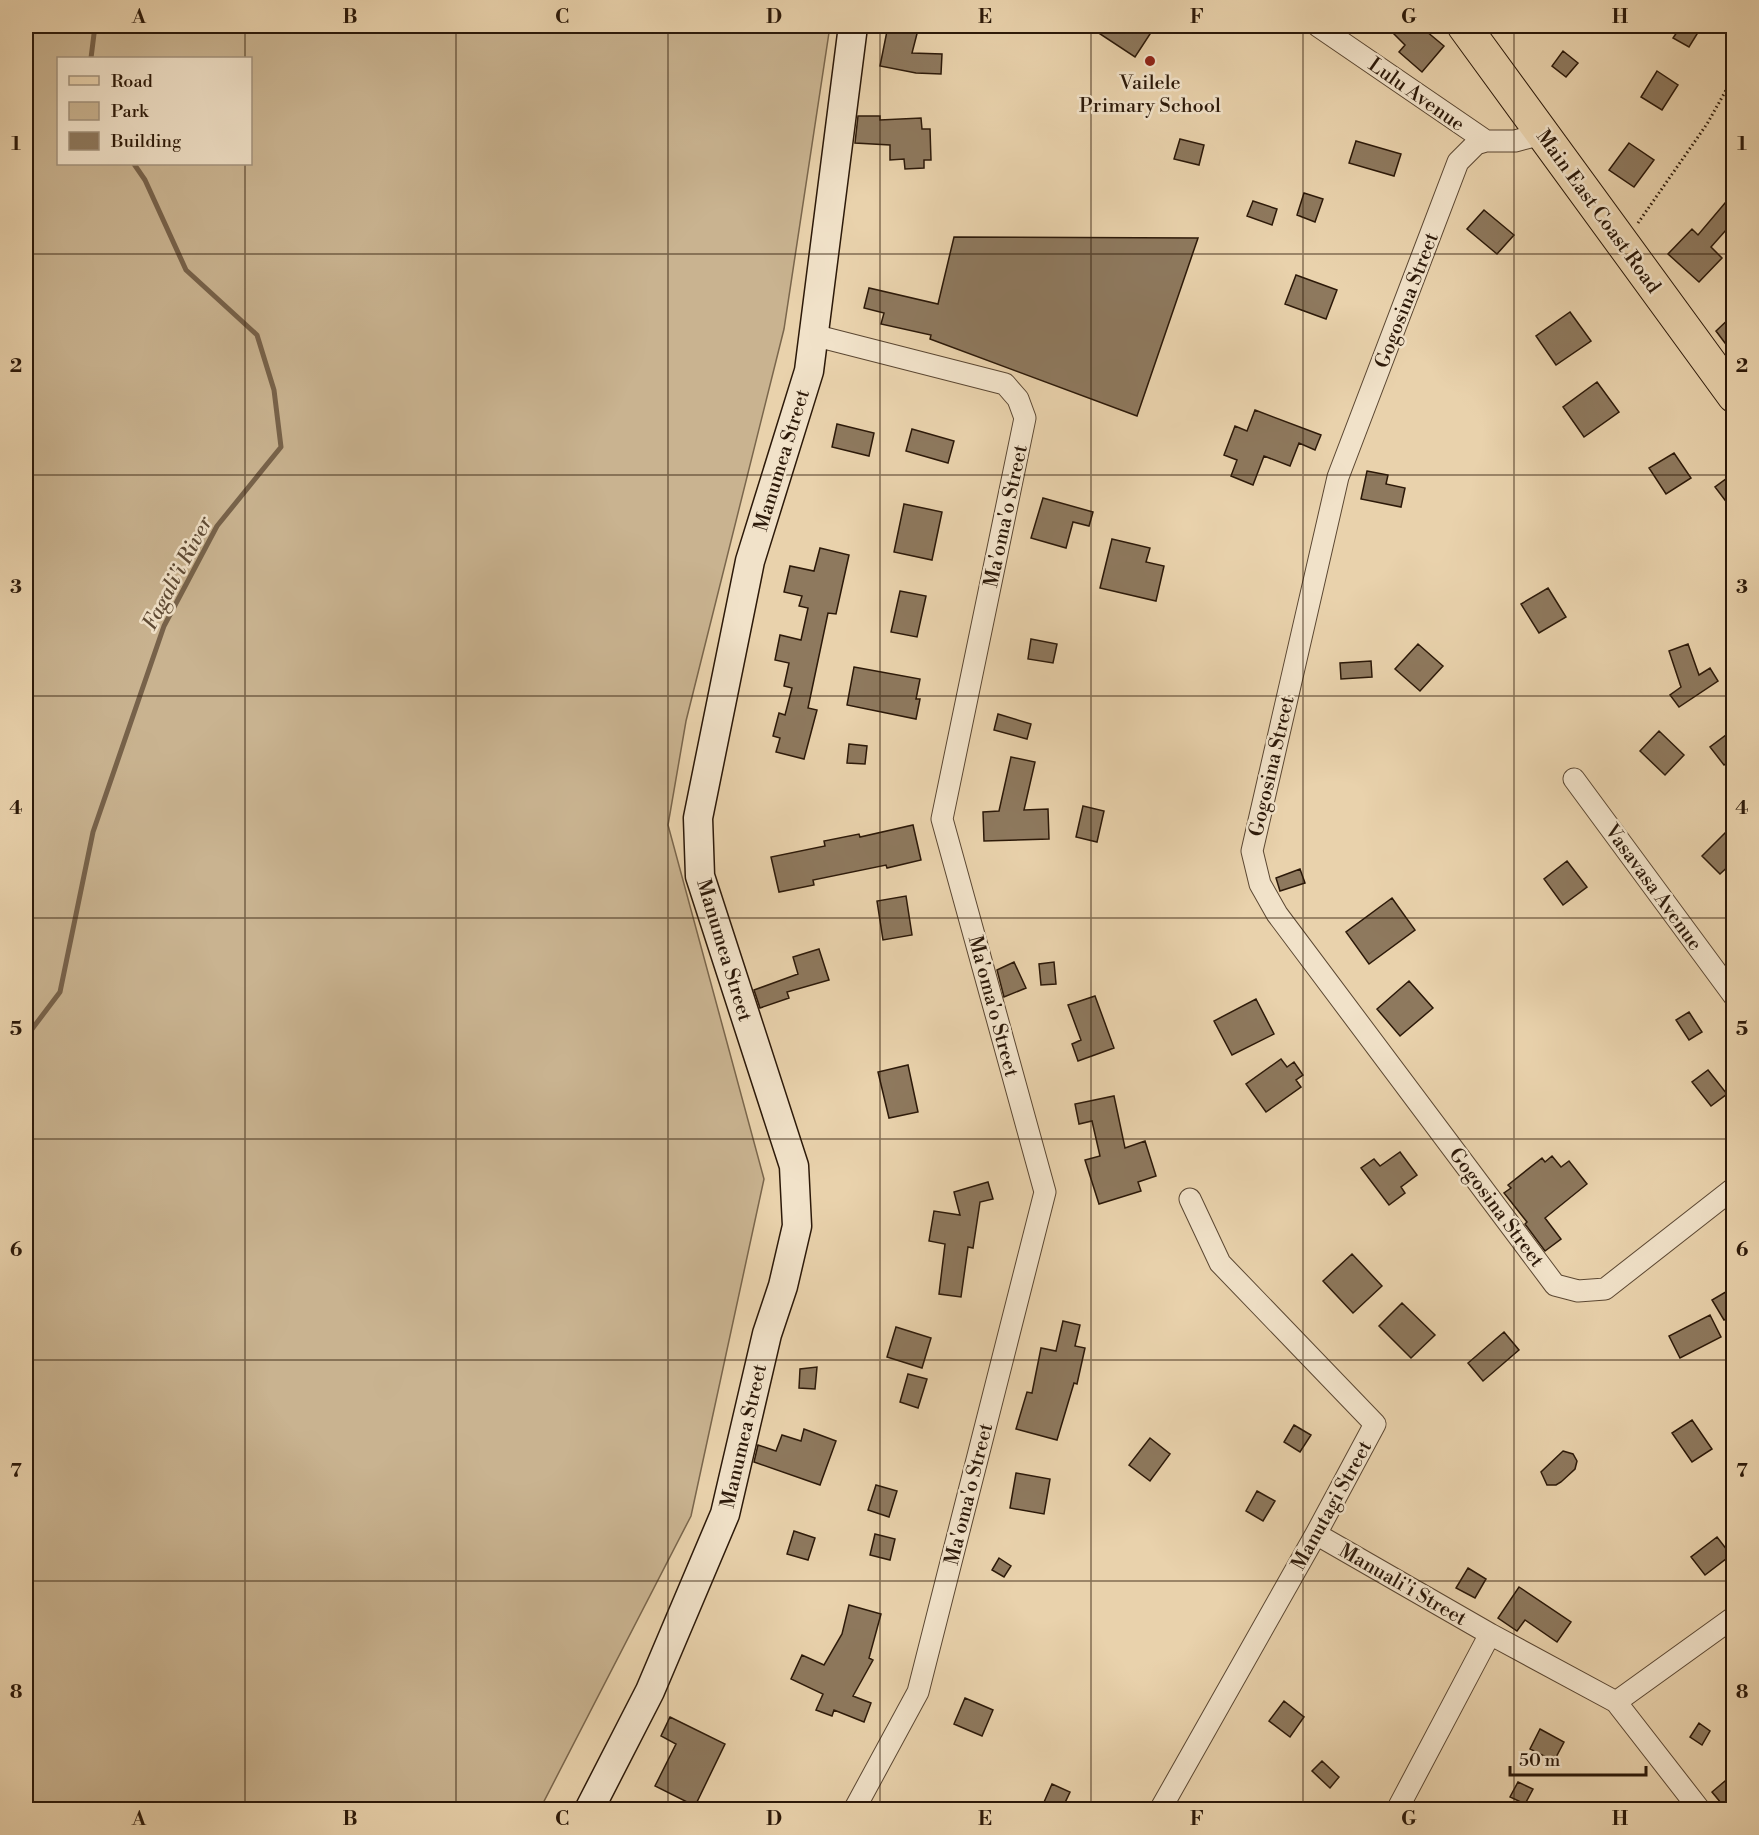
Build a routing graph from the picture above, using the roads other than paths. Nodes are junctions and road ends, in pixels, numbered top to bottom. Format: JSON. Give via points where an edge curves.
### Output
{"nodes":[{"id":1,"x":853,"y":26,"type":"edge"},
{"id":2,"x":1318,"y":26,"type":"edge"},
{"id":3,"x":1464,"y":26,"type":"edge"},
{"id":4,"x":1542,"y":134,"type":"junction"},
{"id":5,"x":1486,"y":141,"type":"junction"},
{"id":6,"x":813,"y":334,"type":"junction"},
{"id":7,"x":1734,"y":396,"type":"edge"},
{"id":8,"x":1574,"y":779,"type":"dead end"},
{"id":9,"x":1734,"y":996,"type":"edge"},
{"id":10,"x":1734,"y":1188,"type":"edge"},
{"id":11,"x":1190,"y":1199,"type":"dead end"},
{"id":12,"x":1316,"y":1534,"type":"junction"},
{"id":13,"x":1734,"y":1617,"type":"edge"},
{"id":14,"x":1490,"y":1634,"type":"junction"},
{"id":15,"x":1616,"y":1702,"type":"junction"},
{"id":16,"x":589,"y":1809,"type":"edge"},
{"id":17,"x":854,"y":1809,"type":"edge"},
{"id":18,"x":1160,"y":1809,"type":"edge"},
{"id":19,"x":1397,"y":1809,"type":"edge"},
{"id":20,"x":1700,"y":1809,"type":"edge"}],
"edges":[{"from":1,"to":6,"type":"main road","name":"Manumea Street"},
{"from":2,"to":5,"type":"street","name":"Lulu Avenue"},
{"from":3,"to":4,"type":"main road","name":"Main East Coast Road"},
{"from":4,"to":5,"type":"street","via":[[1515,141]]},
{"from":4,"to":7,"type":"main road","name":"Main East Coast Road"},
{"from":5,"to":10,"type":"street","name":"Gogosina Street","via":[[1476,144],[1458,162],[1338,477],[1252,851],[1260,884],[1277,914],[1555,1285],[1578,1291],[1605,1289]]},
{"from":6,"to":16,"type":"main road","name":"Manumea Street","via":[[808,371],[750,561],[698,818],[700,876],[794,1166],[797,1226],[725,1514],[650,1691]]},
{"from":6,"to":17,"type":"street","name":"Ma'oma'o Street","via":[[1005,384],[1018,399],[1026,418],[942,819],[1045,1192],[918,1692]]},
{"from":8,"to":9,"type":"street","name":"Vasavasa Avenue"},
{"from":11,"to":12,"type":"street","name":"Manutagi Street","via":[[1220,1263],[1375,1424]]},
{"from":12,"to":14,"type":"street","name":"Manuali'i Street"},
{"from":12,"to":18,"type":"street","name":"Manutagi Street"},
{"from":13,"to":15,"type":"street"},
{"from":14,"to":15,"type":"street","name":"Manuali'i Street"},
{"from":14,"to":19,"type":"street","name":"Manuali'i Street"},
{"from":15,"to":20,"type":"street"}]}
